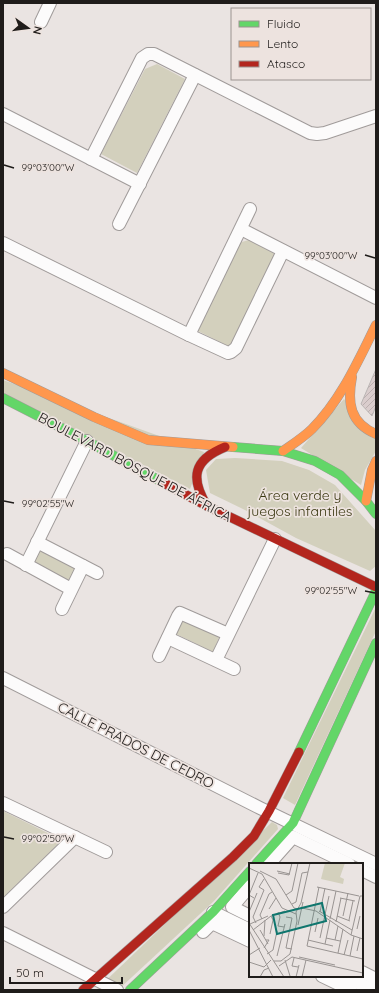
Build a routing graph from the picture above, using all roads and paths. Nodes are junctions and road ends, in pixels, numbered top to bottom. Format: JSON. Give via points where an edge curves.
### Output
{"nodes":[{"id":1,"x":47,"y":4,"type":"edge"},
{"id":2,"x":41,"y":22,"type":"dead end"},
{"id":3,"x":195,"y":75,"type":"junction"},
{"id":4,"x":3,"y":114,"type":"edge"},
{"id":5,"x":376,"y":116,"type":"edge"},
{"id":6,"x":91,"y":159,"type":"junction"},
{"id":7,"x":140,"y":184,"type":"junction"},
{"id":8,"x":250,"y":209,"type":"dead end"},
{"id":9,"x":118,"y":224,"type":"dead end"},
{"id":10,"x":241,"y":228,"type":"junction"},
{"id":11,"x":3,"y":243,"type":"edge"},
{"id":12,"x":284,"y":251,"type":"junction"},
{"id":13,"x":376,"y":298,"type":"edge"},
{"id":14,"x":376,"y":325,"type":"edge"},
{"id":15,"x":189,"y":335,"type":"junction"},
{"id":16,"x":376,"y":340,"type":"edge"},
{"id":17,"x":354,"y":370,"type":"junction"},
{"id":18,"x":3,"y":373,"type":"edge"},
{"id":19,"x":3,"y":398,"type":"edge"},
{"id":20,"x":376,"y":426,"type":"edge"},
{"id":21,"x":376,"y":434,"type":"edge"},
{"id":22,"x":87,"y":441,"type":"junction"},
{"id":23,"x":225,"y":447,"type":"junction"},
{"id":24,"x":283,"y":451,"type":"junction"},
{"id":25,"x":376,"y":461,"type":"edge"},
{"id":26,"x":366,"y":501,"type":"junction"},
{"id":27,"x":208,"y":506,"type":"junction"},
{"id":28,"x":376,"y":514,"type":"edge"},
{"id":29,"x":274,"y":539,"type":"junction"},
{"id":30,"x":37,"y":542,"type":"junction"},
{"id":31,"x":7,"y":554,"type":"dead end"},
{"id":32,"x":26,"y":565,"type":"junction"},
{"id":33,"x":83,"y":566,"type":"junction"},
{"id":34,"x":97,"y":573,"type":"dead end"},
{"id":35,"x":370,"y":574,"type":"dead end"},
{"id":36,"x":357,"y":577,"type":"junction"},
{"id":37,"x":376,"y":587,"type":"edge"},
{"id":38,"x":71,"y":589,"type":"junction"},
{"id":39,"x":376,"y":591,"type":"edge"},
{"id":40,"x":62,"y":609,"type":"dead end"},
{"id":41,"x":228,"y":634,"type":"junction"},
{"id":42,"x":168,"y":638,"type":"junction"},
{"id":43,"x":376,"y":643,"type":"edge"},
{"id":44,"x":159,"y":656,"type":"dead end"},
{"id":45,"x":216,"y":660,"type":"junction"},
{"id":46,"x":234,"y":669,"type":"dead end"},
{"id":47,"x":3,"y":678,"type":"edge"},
{"id":48,"x":3,"y":803,"type":"edge"},
{"id":49,"x":269,"y":811,"type":"junction"},
{"id":50,"x":293,"y":823,"type":"junction"},
{"id":51,"x":75,"y":837,"type":"junction"},
{"id":52,"x":106,"y":852,"type":"dead end"},
{"id":53,"x":257,"y":863,"type":"edge"},
{"id":54,"x":270,"y":863,"type":"edge"},
{"id":55,"x":347,"y":863,"type":"edge"},
{"id":56,"x":376,"y":864,"type":"edge"},
{"id":57,"x":363,"y":870,"type":"edge"},
{"id":58,"x":249,"y":872,"type":"edge"},
{"id":59,"x":376,"y":877,"type":"edge"},
{"id":60,"x":249,"y":887,"type":"edge"},
{"id":61,"x":3,"y":907,"type":"edge"},
{"id":62,"x":213,"y":912,"type":"junction"},
{"id":63,"x":249,"y":916,"type":"edge"},
{"id":64,"x":249,"y":930,"type":"edge"},
{"id":65,"x":3,"y":933,"type":"edge"},
{"id":66,"x":249,"y":940,"type":"edge"},
{"id":67,"x":363,"y":972,"type":"edge"},
{"id":68,"x":324,"y":977,"type":"edge"},
{"id":69,"x":346,"y":977,"type":"edge"},
{"id":70,"x":96,"y":979,"type":"junction"},
{"id":71,"x":376,"y":979,"type":"edge"},
{"id":72,"x":83,"y":990,"type":"edge"},
{"id":73,"x":117,"y":990,"type":"edge"},
{"id":74,"x":130,"y":990,"type":"edge"},
{"id":75,"x":140,"y":990,"type":"edge"},
{"id":76,"x":350,"y":990,"type":"edge"},
{"id":77,"x":373,"y":990,"type":"edge"}],
"edges":[{"from":1,"to":2,"type":"street"},
{"from":3,"to":5,"type":"street","via":[[310,133],[325,133]]},
{"from":3,"to":6,"type":"street","via":[[154,54],[144,56]]},
{"from":3,"to":7,"type":"street"},
{"from":4,"to":6,"type":"street"},
{"from":6,"to":7,"type":"street"},
{"from":7,"to":9,"type":"street"},
{"from":8,"to":10,"type":"street"},
{"from":10,"to":12,"type":"street"},
{"from":10,"to":15,"type":"street"},
{"from":11,"to":15,"type":"street"},
{"from":12,"to":13,"type":"street"},
{"from":12,"to":15,"type":"street","via":[[234,351],[225,352]]},
{"from":14,"to":17,"type":"street"},
{"from":16,"to":20,"type":"street","via":[[362,369],[357,404],[365,420]]},
{"from":17,"to":21,"type":"street","via":[[349,390],[351,410],[357,422],[369,432]]},
{"from":17,"to":24,"type":"street","via":[[312,429]]},
{"from":18,"to":23,"type":"street","name":"BOULEVARD BOSQUE DE ÁFRICA","via":[[148,440]]},
{"from":19,"to":22,"type":"street","name":"BOULEVARD BOSQUE DE ÁFRICA"},
{"from":22,"to":27,"type":"street","name":"BOULEVARD BOSQUE DE ÁFRICA"},
{"from":22,"to":30,"type":"street"},
{"from":23,"to":24,"type":"street","name":"BOULEVARD BOSQUE DE ÁFRICA"},
{"from":23,"to":27,"type":"street","via":[[207,455],[198,470],[198,491]]},
{"from":24,"to":26,"type":"street","name":"BOULEVARD BOSQUE DE ÁFRICA","via":[[328,467],[340,475]]},
{"from":25,"to":26,"type":"street"},
{"from":26,"to":28,"type":"street","name":"BOULEVARD BOSQUE DE ÁFRICA"},
{"from":27,"to":29,"type":"street","name":"BOULEVARD BOSQUE DE ÁFRICA"},
{"from":29,"to":36,"type":"street","name":"BOULEVARD BOSQUE DE ÁFRICA"},
{"from":29,"to":41,"type":"street"},
{"from":30,"to":32,"type":"street"},
{"from":30,"to":33,"type":"street"},
{"from":31,"to":32,"type":"street"},
{"from":32,"to":38,"type":"street"},
{"from":33,"to":34,"type":"street"},
{"from":33,"to":38,"type":"street"},
{"from":35,"to":36,"type":"street"},
{"from":36,"to":37,"type":"street","name":"BOULEVARD BOSQUE DE ÁFRICA"},
{"from":38,"to":40,"type":"street"},
{"from":39,"to":49,"type":"street"},
{"from":41,"to":42,"type":"street","via":[[180,613]]},
{"from":41,"to":45,"type":"street"},
{"from":42,"to":44,"type":"street"},
{"from":42,"to":45,"type":"street"},
{"from":43,"to":50,"type":"street"},
{"from":45,"to":46,"type":"street"},
{"from":47,"to":49,"type":"street","name":"CALLE PRADOS DE CEDRO"},
{"from":48,"to":51,"type":"street"},
{"from":49,"to":50,"type":"street","name":"CALLE PRADOS DE CEDRO"},
{"from":49,"to":70,"type":"street","via":[[254,836]]},
{"from":50,"to":53,"type":"street"},
{"from":50,"to":56,"type":"street","name":"CALLE PRADOS DE CEDRO"},
{"from":51,"to":52,"type":"street"},
{"from":51,"to":61,"type":"street"},
{"from":54,"to":55,"type":"street","via":[[293,837]]},
{"from":57,"to":59,"type":"street"},
{"from":58,"to":62,"type":"street"},
{"from":60,"to":63,"type":"street","via":[[232,907]]},
{"from":62,"to":64,"type":"street"},
{"from":62,"to":74,"type":"street"},
{"from":65,"to":70,"type":"street"},
{"from":66,"to":75,"type":"street","via":[[212,922]]},
{"from":67,"to":71,"type":"street"},
{"from":68,"to":76,"type":"street"},
{"from":69,"to":77,"type":"street"},
{"from":70,"to":72,"type":"street"},
{"from":70,"to":73,"type":"street"}]}
